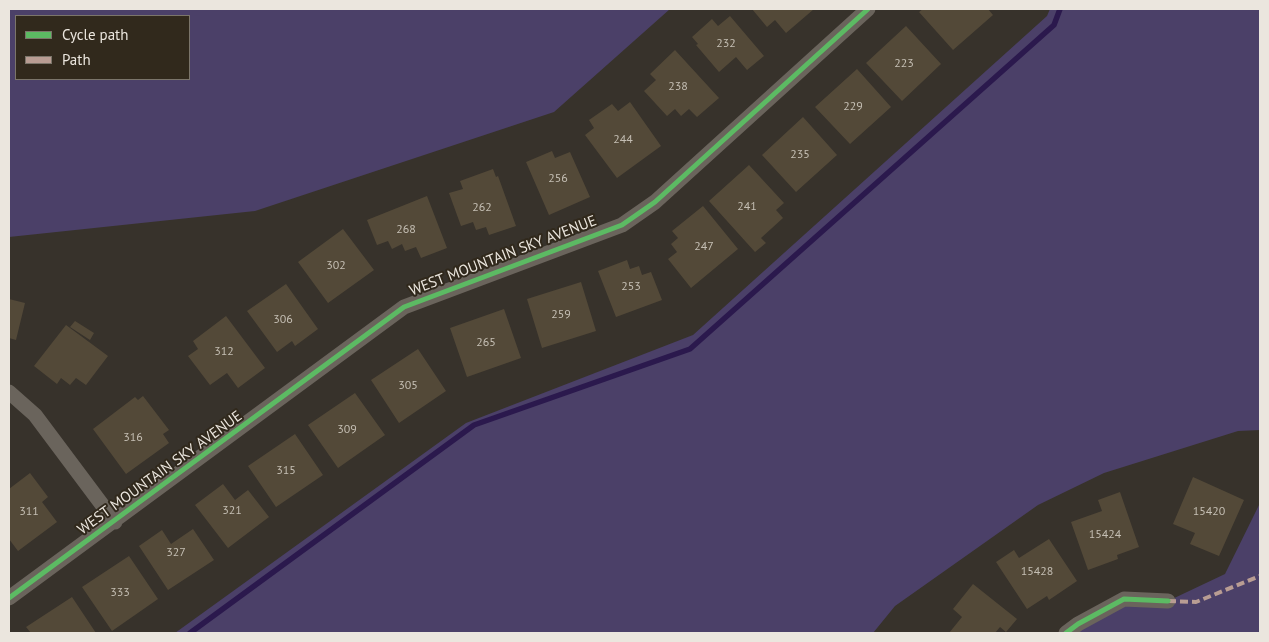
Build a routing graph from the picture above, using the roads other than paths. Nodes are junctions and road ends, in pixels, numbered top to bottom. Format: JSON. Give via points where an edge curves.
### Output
{"nodes":[{"id":1,"x":868,"y":9,"type":"edge"},
{"id":2,"x":9,"y":392,"type":"edge"},
{"id":3,"x":115,"y":522,"type":"junction"},
{"id":4,"x":9,"y":598,"type":"edge"},
{"id":5,"x":1168,"y":602,"type":"dead end"},
{"id":6,"x":1066,"y":633,"type":"edge"}],
"edges":[{"from":1,"to":3,"type":"street","name":"WEST MOUNTAIN SKY AVENUE","via":[[655,202],[622,225],[404,307]]},
{"from":2,"to":3,"type":"street","via":[[35,415]]},
{"from":3,"to":4,"type":"street","name":"WEST MOUNTAIN SKY AVENUE"},
{"from":5,"to":6,"type":"street","via":[[1124,599]]}]}
